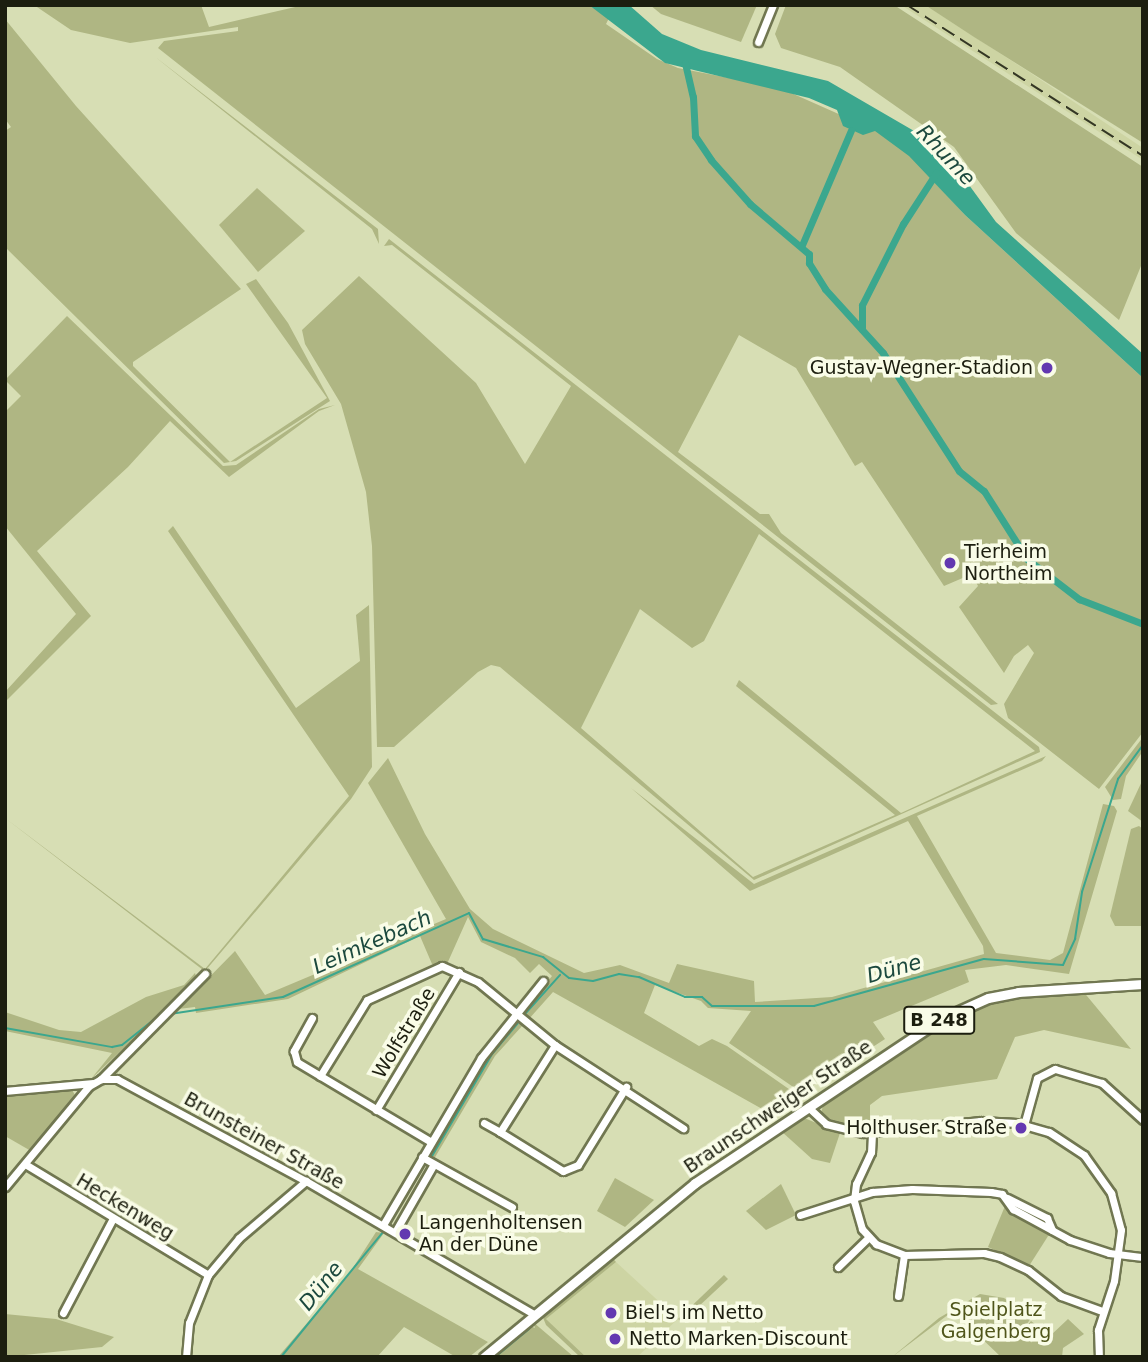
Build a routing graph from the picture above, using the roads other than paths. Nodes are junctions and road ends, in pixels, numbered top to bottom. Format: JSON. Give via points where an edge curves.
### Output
{"nodes":[{"id":1,"x":773,"y":5,"type":"edge"},
{"id":2,"x":758,"y":42,"type":"dead end"},
{"id":3,"x":459,"y":972,"type":"junction"},
{"id":4,"x":205,"y":974,"type":"dead end"},
{"id":5,"x":543,"y":981,"type":"dead end"},
{"id":6,"x":1140,"y":984,"type":"edge"},
{"id":7,"x":515,"y":1014,"type":"junction"},
{"id":8,"x":312,"y":1018,"type":"dead end"},
{"id":9,"x":555,"y":1045,"type":"junction"},
{"id":10,"x":320,"y":1076,"type":"junction"},
{"id":11,"x":97,"y":1081,"type":"junction"},
{"id":12,"x":626,"y":1087,"type":"junction"},
{"id":13,"x":5,"y":1091,"type":"edge"},
{"id":14,"x":808,"y":1107,"type":"junction"},
{"id":15,"x":376,"y":1110,"type":"junction"},
{"id":16,"x":1143,"y":1120,"type":"edge"},
{"id":17,"x":484,"y":1123,"type":"dead end"},
{"id":18,"x":1024,"y":1125,"type":"junction"},
{"id":19,"x":683,"y":1128,"type":"dead end"},
{"id":20,"x":499,"y":1132,"type":"junction"},
{"id":21,"x":872,"y":1133,"type":"junction"},
{"id":22,"x":431,"y":1142,"type":"junction"},
{"id":23,"x":422,"y":1157,"type":"junction"},
{"id":24,"x":25,"y":1164,"type":"junction"},
{"id":25,"x":434,"y":1164,"type":"junction"},
{"id":26,"x":306,"y":1181,"type":"junction"},
{"id":27,"x":5,"y":1187,"type":"edge"},
{"id":28,"x":854,"y":1195,"type":"junction"},
{"id":29,"x":512,"y":1207,"type":"dead end"},
{"id":30,"x":800,"y":1216,"type":"dead end"},
{"id":31,"x":113,"y":1218,"type":"junction"},
{"id":32,"x":383,"y":1225,"type":"junction"},
{"id":33,"x":395,"y":1231,"type":"junction"},
{"id":34,"x":869,"y":1237,"type":"junction"},
{"id":35,"x":904,"y":1255,"type":"junction"},
{"id":36,"x":1118,"y":1255,"type":"junction"},
{"id":37,"x":1143,"y":1257,"type":"edge"},
{"id":38,"x":838,"y":1267,"type":"dead end"},
{"id":39,"x":208,"y":1275,"type":"junction"},
{"id":40,"x":898,"y":1296,"type":"dead end"},
{"id":41,"x":1102,"y":1311,"type":"junction"},
{"id":42,"x":63,"y":1313,"type":"dead end"},
{"id":43,"x":534,"y":1314,"type":"junction"},
{"id":44,"x":186,"y":1357,"type":"edge"},
{"id":45,"x":484,"y":1357,"type":"edge"},
{"id":46,"x":1099,"y":1357,"type":"edge"}],
"edges":[{"from":1,"to":2,"type":"street"},
{"from":3,"to":7,"type":"street"},
{"from":3,"to":10,"type":"street","via":[[433,967],[369,998]]},
{"from":3,"to":15,"type":"street","name":"Wolfstraße"},
{"from":4,"to":11,"type":"street"},
{"from":5,"to":7,"type":"street"},
{"from":6,"to":14,"type":"main road","name":"Braunschweiger Straße","number":"B 248","via":[[1018,992],[967,1006]]},
{"from":7,"to":9,"type":"street"},
{"from":7,"to":22,"type":"street","via":[[481,1058]]},
{"from":8,"to":10,"type":"street","via":[[294,1055]]},
{"from":9,"to":12,"type":"street"},
{"from":9,"to":20,"type":"street"},
{"from":10,"to":15,"type":"street"},
{"from":11,"to":13,"type":"street","name":"Brunsteiner Straße"},
{"from":11,"to":24,"type":"street"},
{"from":11,"to":26,"type":"street","name":"Brunsteiner Straße","via":[[124,1081]]},
{"from":12,"to":19,"type":"street"},
{"from":12,"to":20,"type":"street","via":[[571,1171],[563,1171]]},
{"from":14,"to":21,"type":"street","via":[[819,1120],[838,1129]]},
{"from":14,"to":43,"type":"main road","name":"Braunschweiger Straße","number":"B 248","via":[[695,1183]]},
{"from":15,"to":22,"type":"street"},
{"from":16,"to":18,"type":"street","via":[[1102,1083],[1055,1069],[1037,1079]]},
{"from":17,"to":20,"type":"street"},
{"from":18,"to":21,"type":"street","via":[[980,1121]]},
{"from":18,"to":36,"type":"street","via":[[1062,1139],[1101,1174],[1117,1209]]},
{"from":21,"to":28,"type":"street","via":[[871,1152]]},
{"from":22,"to":23,"type":"street"},
{"from":23,"to":25,"type":"street"},
{"from":23,"to":32,"type":"street"},
{"from":24,"to":27,"type":"street"},
{"from":24,"to":31,"type":"street","name":"Heckenweg"},
{"from":25,"to":29,"type":"street"},
{"from":25,"to":33,"type":"street"},
{"from":26,"to":32,"type":"street","name":"Brunsteiner Straße"},
{"from":26,"to":39,"type":"street","via":[[239,1238]]},
{"from":28,"to":30,"type":"street"},
{"from":28,"to":34,"type":"street","via":[[858,1219]]},
{"from":28,"to":36,"type":"street","via":[[937,1189],[1006,1197],[1013,1209],[1052,1230]]},
{"from":31,"to":39,"type":"street","name":"Heckenweg"},
{"from":31,"to":42,"type":"street"},
{"from":32,"to":33,"type":"street","name":"Brunsteiner Straße"},
{"from":33,"to":43,"type":"street","name":"Brunsteiner Straße"},
{"from":34,"to":35,"type":"street","via":[[884,1249]]},
{"from":34,"to":38,"type":"street"},
{"from":35,"to":40,"type":"street"},
{"from":35,"to":41,"type":"street","via":[[1000,1256],[1028,1270],[1061,1296]]},
{"from":36,"to":37,"type":"street"},
{"from":36,"to":41,"type":"street"},
{"from":39,"to":44,"type":"street","via":[[189,1323]]},
{"from":41,"to":46,"type":"street"},
{"from":43,"to":45,"type":"main road","name":"Braunschweiger Straße","number":"B 248"}]}
